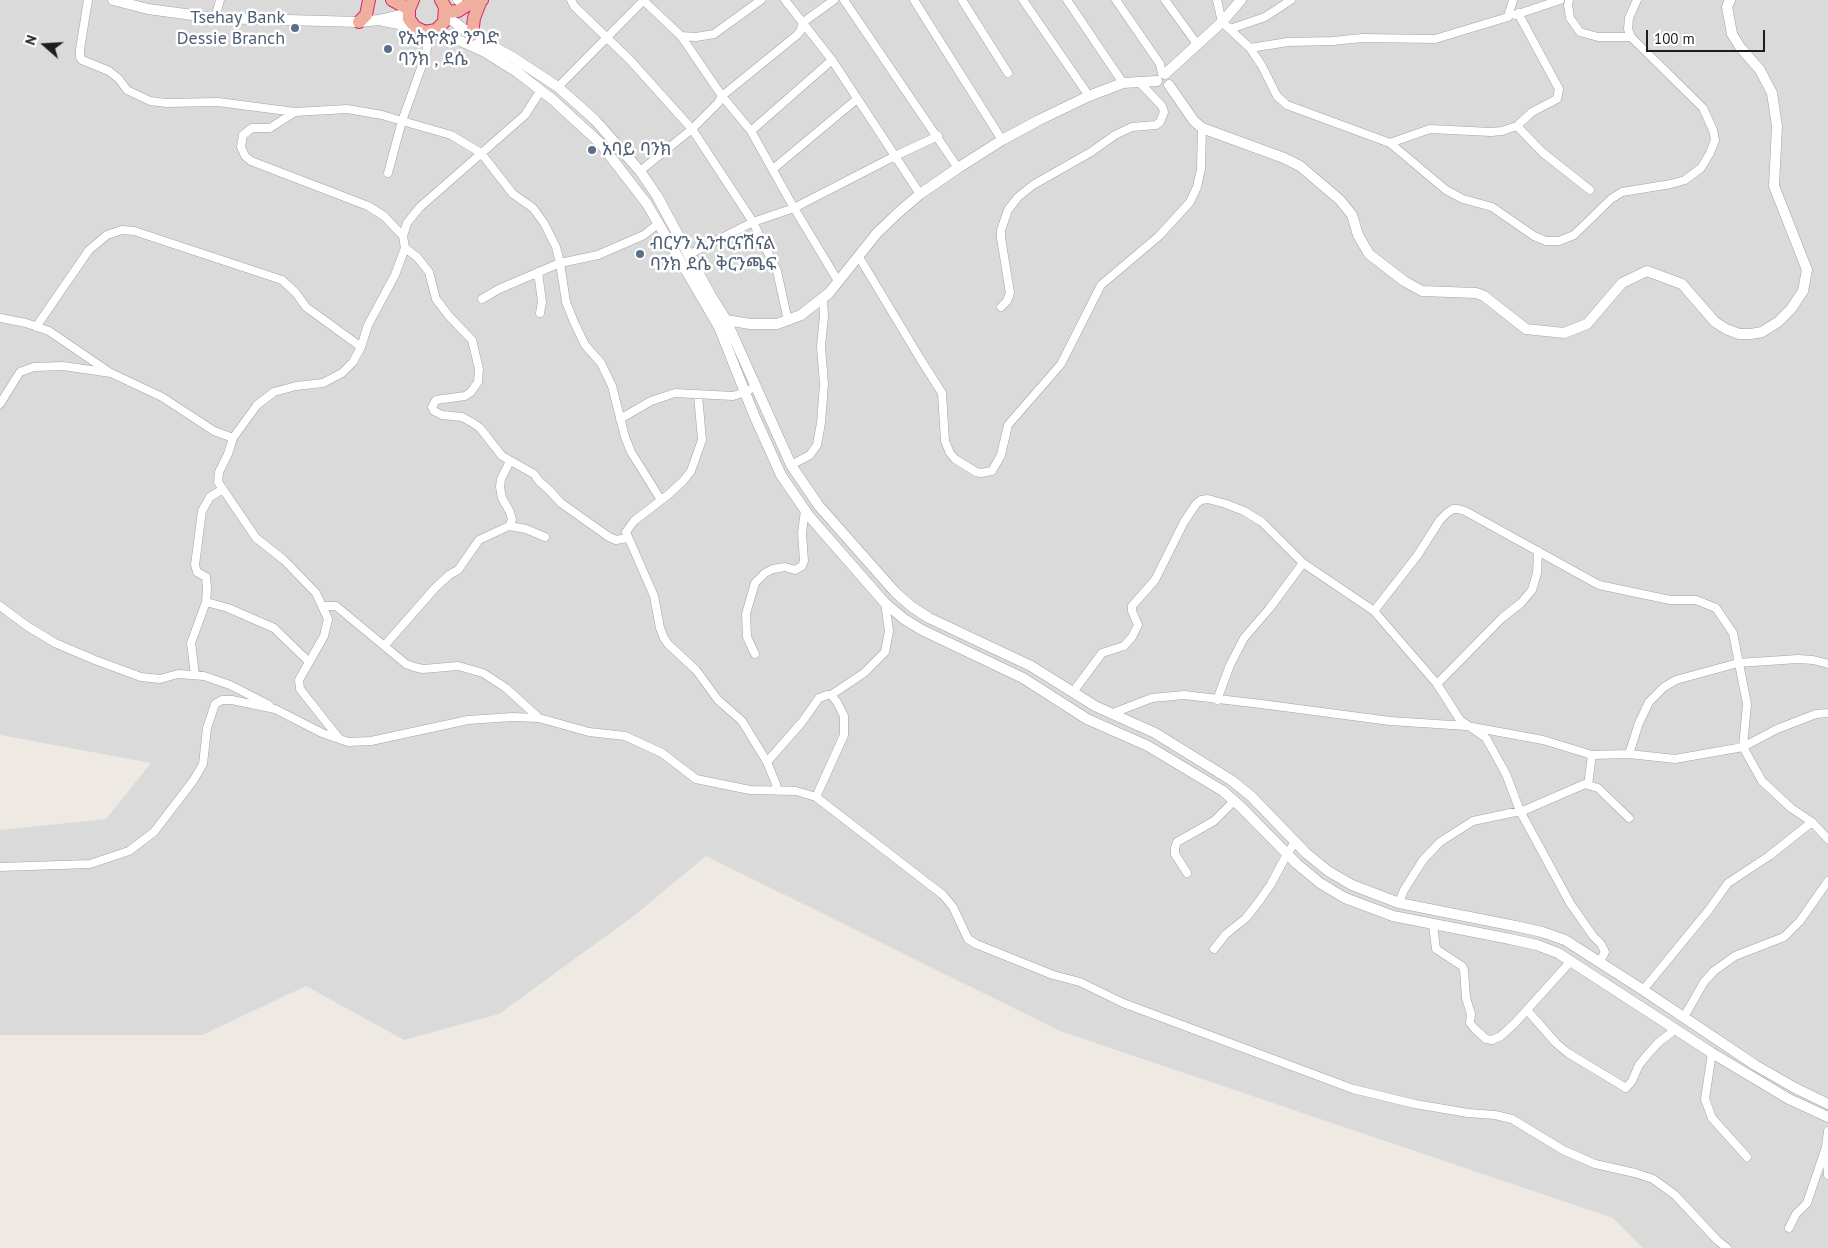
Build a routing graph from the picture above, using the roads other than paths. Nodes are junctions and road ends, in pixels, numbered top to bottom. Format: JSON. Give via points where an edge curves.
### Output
{"nodes":[{"id":1,"x":88,"y":0,"type":"edge"},
{"id":2,"x":113,"y":0,"type":"edge"},
{"id":3,"x":220,"y":0,"type":"edge"},
{"id":4,"x":369,"y":0,"type":"edge"},
{"id":5,"x":392,"y":0,"type":"edge"},
{"id":6,"x":571,"y":0,"type":"edge"},
{"id":7,"x":643,"y":0,"type":"edge"},
{"id":8,"x":761,"y":0,"type":"edge"},
{"id":9,"x":785,"y":0,"type":"edge"},
{"id":10,"x":834,"y":0,"type":"edge"},
{"id":11,"x":844,"y":0,"type":"edge"},
{"id":12,"x":914,"y":0,"type":"edge"},
{"id":13,"x":962,"y":0,"type":"edge"},
{"id":14,"x":1023,"y":0,"type":"edge"},
{"id":15,"x":1067,"y":0,"type":"edge"},
{"id":16,"x":1116,"y":0,"type":"edge"},
{"id":17,"x":1165,"y":0,"type":"edge"},
{"id":18,"x":1217,"y":0,"type":"edge"},
{"id":19,"x":1242,"y":0,"type":"edge"},
{"id":20,"x":1291,"y":0,"type":"edge"},
{"id":21,"x":1513,"y":0,"type":"edge"},
{"id":22,"x":1560,"y":0,"type":"edge"},
{"id":23,"x":1569,"y":0,"type":"edge"},
{"id":24,"x":1637,"y":0,"type":"edge"},
{"id":25,"x":1730,"y":0,"type":"edge"},
{"id":26,"x":469,"y":1,"type":"edge"},
{"id":27,"x":410,"y":8,"type":"edge"},
{"id":28,"x":444,"y":8,"type":"edge"},
{"id":29,"x":1518,"y":13,"type":"junction"},
{"id":30,"x":1508,"y":17,"type":"junction"},
{"id":31,"x":215,"y":18,"type":"junction"},
{"id":32,"x":380,"y":20,"type":"junction"},
{"id":33,"x":359,"y":22,"type":"junction"},
{"id":34,"x":802,"y":23,"type":"junction"},
{"id":35,"x":1226,"y":26,"type":"junction"},
{"id":36,"x":415,"y":27,"type":"junction"},
{"id":37,"x":433,"y":30,"type":"junction"},
{"id":38,"x":472,"y":35,"type":"junction"},
{"id":39,"x":681,"y":36,"type":"junction"},
{"id":40,"x":1631,"y":37,"type":"junction"},
{"id":41,"x":607,"y":38,"type":"junction"},
{"id":42,"x":1197,"y":44,"type":"junction"},
{"id":43,"x":1250,"y":48,"type":"junction"},
{"id":44,"x":832,"y":60,"type":"junction"},
{"id":45,"x":1008,"y":73,"type":"dead end"},
{"id":46,"x":1162,"y":76,"type":"junction"},
{"id":47,"x":1124,"y":82,"type":"junction"},
{"id":48,"x":1140,"y":83,"type":"junction"},
{"id":49,"x":558,"y":87,"type":"junction"},
{"id":50,"x":540,"y":90,"type":"junction"},
{"id":51,"x":722,"y":96,"type":"junction"},
{"id":52,"x":1089,"y":96,"type":"junction"},
{"id":53,"x":857,"y":99,"type":"junction"},
{"id":54,"x":295,"y":112,"type":"junction"},
{"id":55,"x":402,"y":121,"type":"junction"},
{"id":56,"x":1517,"y":126,"type":"junction"},
{"id":57,"x":1202,"y":128,"type":"junction"},
{"id":58,"x":692,"y":129,"type":"junction"},
{"id":59,"x":751,"y":131,"type":"junction"},
{"id":60,"x":938,"y":136,"type":"junction"},
{"id":61,"x":1002,"y":140,"type":"junction"},
{"id":62,"x":1390,"y":143,"type":"junction"},
{"id":63,"x":481,"y":153,"type":"junction"},
{"id":64,"x":895,"y":156,"type":"junction"},
{"id":65,"x":958,"y":168,"type":"junction"},
{"id":66,"x":773,"y":169,"type":"junction"},
{"id":67,"x":640,"y":172,"type":"junction"},
{"id":68,"x":388,"y":173,"type":"dead end"},
{"id":69,"x":1590,"y":190,"type":"dead end"},
{"id":70,"x":920,"y":194,"type":"junction"},
{"id":71,"x":794,"y":208,"type":"junction"},
{"id":72,"x":753,"y":222,"type":"junction"},
{"id":73,"x":659,"y":223,"type":"junction"},
{"id":74,"x":403,"y":236,"type":"junction"},
{"id":75,"x":405,"y":248,"type":"junction"},
{"id":76,"x":688,"y":255,"type":"junction"},
{"id":77,"x":859,"y":257,"type":"junction"},
{"id":78,"x":560,"y":263,"type":"junction"},
{"id":79,"x":538,"y":272,"type":"junction"},
{"id":80,"x":838,"y":281,"type":"junction"},
{"id":81,"x":482,"y":299,"type":"dead end"},
{"id":82,"x":823,"y":299,"type":"junction"},
{"id":83,"x":1001,"y":308,"type":"dead end"},
{"id":84,"x":540,"y":313,"type":"dead end"},
{"id":85,"x":0,"y":318,"type":"edge"},
{"id":86,"x":726,"y":320,"type":"junction"},
{"id":87,"x":788,"y":321,"type":"junction"},
{"id":88,"x":36,"y":326,"type":"junction"},
{"id":89,"x":361,"y":347,"type":"junction"},
{"id":90,"x":111,"y":373,"type":"junction"},
{"id":91,"x":755,"y":386,"type":"junction"},
{"id":92,"x":746,"y":392,"type":"junction"},
{"id":93,"x":698,"y":394,"type":"junction"},
{"id":94,"x":0,"y":404,"type":"edge"},
{"id":95,"x":620,"y":419,"type":"junction"},
{"id":96,"x":777,"y":436,"type":"junction"},
{"id":97,"x":233,"y":438,"type":"junction"},
{"id":98,"x":766,"y":441,"type":"junction"},
{"id":99,"x":510,"y":461,"type":"junction"},
{"id":100,"x":792,"y":465,"type":"junction"},
{"id":101,"x":222,"y":489,"type":"junction"},
{"id":102,"x":661,"y":500,"type":"junction"},
{"id":103,"x":805,"y":510,"type":"junction"},
{"id":104,"x":509,"y":526,"type":"junction"},
{"id":105,"x":545,"y":537,"type":"dead end"},
{"id":106,"x":628,"y":538,"type":"junction"},
{"id":107,"x":1538,"y":552,"type":"junction"},
{"id":108,"x":1303,"y":563,"type":"junction"},
{"id":109,"x":206,"y":602,"type":"junction"},
{"id":110,"x":885,"y":603,"type":"junction"},
{"id":111,"x":0,"y":606,"type":"edge"},
{"id":112,"x":322,"y":606,"type":"junction"},
{"id":113,"x":1374,"y":612,"type":"junction"},
{"id":114,"x":385,"y":645,"type":"junction"},
{"id":115,"x":992,"y":647,"type":"junction"},
{"id":116,"x":755,"y":654,"type":"dead end"},
{"id":117,"x":986,"y":661,"type":"junction"},
{"id":118,"x":309,"y":662,"type":"junction"},
{"id":119,"x":1738,"y":663,"type":"junction"},
{"id":120,"x":1828,"y":664,"type":"edge"},
{"id":121,"x":195,"y":675,"type":"junction"},
{"id":122,"x":1437,"y":684,"type":"junction"},
{"id":123,"x":1073,"y":692,"type":"junction"},
{"id":124,"x":831,"y":696,"type":"junction"},
{"id":125,"x":1217,"y":700,"type":"junction"},
{"id":126,"x":275,"y":709,"type":"junction"},
{"id":127,"x":1114,"y":713,"type":"junction"},
{"id":128,"x":1828,"y":713,"type":"edge"},
{"id":129,"x":539,"y":718,"type":"junction"},
{"id":130,"x":1467,"y":726,"type":"junction"},
{"id":131,"x":338,"y":738,"type":"junction"},
{"id":132,"x":1743,"y":747,"type":"junction"},
{"id":133,"x":1629,"y":754,"type":"junction"},
{"id":134,"x":1592,"y":756,"type":"junction"},
{"id":135,"x":767,"y":762,"type":"junction"},
{"id":136,"x":1588,"y":785,"type":"junction"},
{"id":137,"x":777,"y":790,"type":"junction"},
{"id":138,"x":816,"y":797,"type":"junction"},
{"id":139,"x":1234,"y":801,"type":"junction"},
{"id":140,"x":1520,"y":811,"type":"junction"},
{"id":141,"x":1629,"y":818,"type":"dead end"},
{"id":142,"x":1812,"y":822,"type":"junction"},
{"id":143,"x":1828,"y":839,"type":"edge"},
{"id":144,"x":1295,"y":842,"type":"junction"},
{"id":145,"x":1287,"y":854,"type":"junction"},
{"id":146,"x":0,"y":866,"type":"edge"},
{"id":147,"x":1188,"y":873,"type":"dead end"},
{"id":148,"x":1828,"y":881,"type":"edge"},
{"id":149,"x":1398,"y":903,"type":"junction"},
{"id":150,"x":1433,"y":925,"type":"junction"},
{"id":151,"x":1214,"y":949,"type":"dead end"},
{"id":152,"x":1571,"y":961,"type":"junction"},
{"id":153,"x":1600,"y":961,"type":"junction"},
{"id":154,"x":1643,"y":990,"type":"junction"},
{"id":155,"x":1527,"y":1010,"type":"junction"},
{"id":156,"x":1684,"y":1017,"type":"junction"},
{"id":157,"x":1676,"y":1029,"type":"junction"},
{"id":158,"x":1712,"y":1054,"type":"junction"},
{"id":159,"x":1795,"y":1088,"type":"junction"},
{"id":160,"x":1789,"y":1099,"type":"junction"},
{"id":161,"x":1828,"y":1104,"type":"edge"},
{"id":162,"x":1828,"y":1117,"type":"edge"},
{"id":163,"x":1828,"y":1131,"type":"edge"},
{"id":164,"x":1826,"y":1148,"type":"junction"},
{"id":165,"x":1747,"y":1157,"type":"dead end"},
{"id":166,"x":1828,"y":1175,"type":"edge"},
{"id":167,"x":1790,"y":1228,"type":"dead end"},
{"id":168,"x":1727,"y":1248,"type":"edge"}],
"edges":[{"from":1,"to":54,"type":"street","via":[[80,57],[109,71],[127,90],[150,101],[218,102]]},
{"from":2,"to":31,"type":"street","via":[[148,10]]},
{"from":3,"to":31,"type":"street"},
{"from":4,"to":33,"type":"highway","via":[[366,15]]},
{"from":5,"to":27,"type":"highway"},
{"from":6,"to":41,"type":"street"},
{"from":7,"to":39,"type":"street"},
{"from":7,"to":41,"type":"street"},
{"from":8,"to":39,"type":"street","via":[[714,34]]},
{"from":9,"to":34,"type":"street"},
{"from":10,"to":34,"type":"street"},
{"from":11,"to":60,"type":"street"},
{"from":12,"to":61,"type":"street"},
{"from":13,"to":45,"type":"street"},
{"from":14,"to":52,"type":"street"},
{"from":15,"to":47,"type":"street"},
{"from":16,"to":46,"type":"street","via":[[1160,64]]},
{"from":17,"to":42,"type":"street"},
{"from":18,"to":35,"type":"street"},
{"from":19,"to":35,"type":"street"},
{"from":20,"to":35,"type":"street","via":[[1265,17]]},
{"from":21,"to":30,"type":"street"},
{"from":22,"to":29,"type":"street"},
{"from":23,"to":40,"type":"street","via":[[1570,18],[1580,32],[1598,37]]},
{"from":24,"to":40,"type":"street","via":[[1629,18]]},
{"from":25,"to":57,"type":"street","via":[[1732,34],[1760,70],[1772,93],[1777,126],[1774,186],[1807,270],[1803,291],[1795,303],[1778,322],[1762,332],[1739,334],[1726,329],[1682,284],[1648,270],[1622,283],[1587,324],[1564,334],[1526,329],[1484,296],[1422,290],[1404,281],[1369,254],[1352,215],[1340,200],[1300,166]]},
{"from":26,"to":28,"type":"highway","via":[[458,11]]},
{"from":26,"to":38,"type":"highway","via":[[474,18]]},
{"from":27,"to":32,"type":"street"},
{"from":27,"to":36,"type":"highway"},
{"from":28,"to":37,"type":"highway","via":[[444,22]]},
{"from":28,"to":38,"type":"street"},
{"from":29,"to":30,"type":"street"},
{"from":29,"to":56,"type":"street","via":[[1559,93],[1557,99],[1532,112]]},
{"from":30,"to":43,"type":"street","via":[[1435,39],[1362,38],[1288,42]]},
{"from":31,"to":33,"type":"street"},
{"from":32,"to":33,"type":"street"},
{"from":32,"to":36,"type":"street"},
{"from":34,"to":44,"type":"street"},
{"from":34,"to":51,"type":"street","via":[[797,35]]},
{"from":35,"to":42,"type":"street"},
{"from":35,"to":43,"type":"street"},
{"from":36,"to":37,"type":"highway"},
{"from":37,"to":50,"type":"street","via":[[484,52]]},
{"from":37,"to":55,"type":"street"},
{"from":38,"to":49,"type":"street"},
{"from":39,"to":51,"type":"street"},
{"from":40,"to":62,"type":"street","via":[[1702,108],[1715,140],[1701,168],[1685,180],[1622,192],[1574,235],[1558,241],[1534,236],[1492,207],[1463,199],[1446,190]]},
{"from":41,"to":49,"type":"street"},
{"from":41,"to":58,"type":"street"},
{"from":42,"to":46,"type":"street"},
{"from":43,"to":62,"type":"street","via":[[1271,87],[1287,105]]},
{"from":44,"to":53,"type":"street"},
{"from":44,"to":59,"type":"street"},
{"from":46,"to":48,"type":"street"},
{"from":46,"to":57,"type":"street","via":[[1159,85],[1169,85]]},
{"from":47,"to":48,"type":"street"},
{"from":47,"to":52,"type":"street"},
{"from":48,"to":83,"type":"street","via":[[1162,106],[1164,112],[1160,122],[1132,127],[1116,135],[1033,184],[1008,210],[1001,238],[1010,293]]},
{"from":49,"to":67,"type":"street","via":[[595,120]]},
{"from":50,"to":63,"type":"street","via":[[525,115]]},
{"from":50,"to":73,"type":"street","via":[[600,143]]},
{"from":51,"to":58,"type":"street"},
{"from":51,"to":59,"type":"street"},
{"from":52,"to":61,"type":"street"},
{"from":53,"to":64,"type":"street"},
{"from":53,"to":66,"type":"street"},
{"from":54,"to":55,"type":"street","via":[[347,109]]},
{"from":54,"to":74,"type":"street","via":[[270,128],[252,128],[243,136],[241,147],[245,156],[251,162],[368,206],[384,216]]},
{"from":55,"to":63,"type":"street","via":[[451,135]]},
{"from":55,"to":68,"type":"street"},
{"from":56,"to":62,"type":"street","via":[[1491,132],[1430,129]]},
{"from":56,"to":69,"type":"street","via":[[1542,152]]},
{"from":57,"to":77,"type":"street","via":[[1201,169],[1190,202],[1159,236],[1101,285],[1061,364],[1008,425],[1001,455],[992,472],[976,472],[950,453],[945,441],[942,393]]},
{"from":58,"to":67,"type":"street"},
{"from":58,"to":72,"type":"street"},
{"from":59,"to":66,"type":"street"},
{"from":60,"to":64,"type":"street"},
{"from":60,"to":65,"type":"street"},
{"from":61,"to":65,"type":"street"},
{"from":63,"to":74,"type":"street","via":[[420,207]]},
{"from":63,"to":78,"type":"street","via":[[513,194],[533,208],[544,223]]},
{"from":64,"to":70,"type":"street"},
{"from":64,"to":71,"type":"street"},
{"from":65,"to":70,"type":"street"},
{"from":66,"to":71,"type":"street"},
{"from":67,"to":76,"type":"street","via":[[657,196]]},
{"from":70,"to":77,"type":"street","via":[[877,233]]},
{"from":71,"to":72,"type":"street"},
{"from":71,"to":80,"type":"street"},
{"from":72,"to":76,"type":"street"},
{"from":72,"to":87,"type":"street","via":[[777,271]]},
{"from":73,"to":78,"type":"street","via":[[644,235],[598,255]]},
{"from":73,"to":92,"type":"street","via":[[720,328]]},
{"from":74,"to":75,"type":"street"},
{"from":75,"to":89,"type":"street","via":[[395,275],[368,325]]},
{"from":75,"to":99,"type":"street","via":[[429,272],[436,299],[472,340],[479,369],[478,382],[471,392],[465,396],[436,400],[432,407],[442,415],[462,417],[473,423]]},
{"from":76,"to":86,"type":"street"},
{"from":77,"to":80,"type":"street"},
{"from":78,"to":79,"type":"street"},
{"from":78,"to":95,"type":"street","via":[[566,302],[585,345],[601,363],[612,386]]},
{"from":79,"to":81,"type":"street"},
{"from":79,"to":84,"type":"street","via":[[542,302]]},
{"from":80,"to":82,"type":"street"},
{"from":82,"to":87,"type":"street"},
{"from":82,"to":100,"type":"street","via":[[823,401],[819,438],[810,455]]},
{"from":85,"to":88,"type":"street"},
{"from":86,"to":87,"type":"street","via":[[750,324]]},
{"from":86,"to":91,"type":"street"},
{"from":88,"to":89,"type":"street","via":[[89,250],[107,235],[122,230],[134,231],[282,280],[306,307]]},
{"from":88,"to":90,"type":"street","via":[[49,331]]},
{"from":89,"to":97,"type":"street","via":[[342,373],[323,383],[274,392],[257,405]]},
{"from":90,"to":94,"type":"street","via":[[63,366],[34,367],[20,372]]},
{"from":90,"to":97,"type":"street","via":[[162,397],[214,432]]},
{"from":91,"to":92,"type":"street"},
{"from":91,"to":96,"type":"street"},
{"from":92,"to":93,"type":"street","via":[[733,396]]},
{"from":92,"to":98,"type":"street"},
{"from":93,"to":95,"type":"street","via":[[684,392],[664,396]]},
{"from":93,"to":102,"type":"street","via":[[700,449],[691,471]]},
{"from":95,"to":102,"type":"street","via":[[631,452]]},
{"from":96,"to":98,"type":"street"},
{"from":96,"to":100,"type":"street"},
{"from":97,"to":101,"type":"street","via":[[220,472],[218,482]]},
{"from":98,"to":103,"type":"street","via":[[781,475]]},
{"from":99,"to":104,"type":"street","via":[[500,488],[512,520]]},
{"from":99,"to":106,"type":"street","via":[[534,474],[560,503],[599,531],[616,540]]},
{"from":100,"to":115,"type":"street","via":[[819,506],[895,592],[929,618]]},
{"from":101,"to":109,"type":"street","via":[[210,497],[202,511],[195,565],[197,572],[206,577]]},
{"from":101,"to":112,"type":"street","via":[[256,538],[284,560],[316,593]]},
{"from":102,"to":106,"type":"street","via":[[634,521],[626,532]]},
{"from":103,"to":110,"type":"street"},
{"from":103,"to":116,"type":"street","via":[[802,566],[796,570],[773,568],[755,583],[746,614],[747,637]]},
{"from":104,"to":105,"type":"street"},
{"from":104,"to":114,"type":"street","via":[[479,540],[458,570],[435,588]]},
{"from":106,"to":135,"type":"street","via":[[654,596],[664,638],[696,670],[718,700],[742,721]]},
{"from":107,"to":113,"type":"street","via":[[1465,511],[1453,509],[1440,520]]},
{"from":107,"to":119,"type":"street","via":[[1599,585],[1670,600],[1696,600],[1716,608],[1733,634]]},
{"from":107,"to":122,"type":"street","via":[[1532,590]]},
{"from":108,"to":113,"type":"street"},
{"from":108,"to":123,"type":"street","via":[[1262,522],[1226,504],[1201,500],[1184,522],[1155,580],[1132,606],[1138,625],[1132,637],[1124,646],[1102,653]]},
{"from":108,"to":125,"type":"street","via":[[1244,638]]},
{"from":109,"to":118,"type":"street","via":[[274,628]]},
{"from":109,"to":121,"type":"street","via":[[191,643]]},
{"from":110,"to":117,"type":"street","via":[[922,630]]},
{"from":110,"to":124,"type":"street","via":[[889,631],[884,652],[864,673]]},
{"from":111,"to":121,"type":"street","via":[[55,643],[141,677],[160,679],[178,674]]},
{"from":112,"to":114,"type":"street","via":[[336,606]]},
{"from":112,"to":118,"type":"street","via":[[328,619],[324,636]]},
{"from":113,"to":122,"type":"street"},
{"from":114,"to":129,"type":"street","via":[[414,667],[458,666],[483,673],[506,688]]},
{"from":115,"to":117,"type":"street"},
{"from":115,"to":123,"type":"street"},
{"from":117,"to":139,"type":"street","via":[[1023,678],[1087,719],[1148,746]]},
{"from":118,"to":131,"type":"street","via":[[299,680],[300,689]]},
{"from":119,"to":120,"type":"street","via":[[1798,659]]},
{"from":119,"to":132,"type":"street","via":[[1748,704]]},
{"from":119,"to":133,"type":"street","via":[[1676,680],[1656,693],[1639,723]]},
{"from":121,"to":126,"type":"street","via":[[230,685]]},
{"from":122,"to":130,"type":"street","via":[[1450,707]]},
{"from":123,"to":127,"type":"street"},
{"from":124,"to":135,"type":"street","via":[[822,697],[814,703]]},
{"from":124,"to":138,"type":"street","via":[[844,716],[844,735]]},
{"from":125,"to":127,"type":"street","via":[[1184,696],[1152,698]]},
{"from":125,"to":130,"type":"street","via":[[1390,721]]},
{"from":126,"to":131,"type":"street"},
{"from":126,"to":146,"type":"street","via":[[232,700],[215,704],[207,728],[202,764],[193,781],[154,832],[129,851],[90,864]]},
{"from":127,"to":144,"type":"street","via":[[1155,733],[1231,780]]},
{"from":128,"to":132,"type":"street","via":[[1816,714],[1777,729]]},
{"from":129,"to":131,"type":"street","via":[[468,720],[372,741],[348,742]]},
{"from":129,"to":137,"type":"street","via":[[589,732],[625,736],[662,752],[696,779],[750,790]]},
{"from":130,"to":134,"type":"street","via":[[1543,740]]},
{"from":130,"to":140,"type":"street","via":[[1486,738],[1506,774]]},
{"from":132,"to":133,"type":"street","via":[[1675,759]]},
{"from":132,"to":142,"type":"street","via":[[1762,781]]},
{"from":133,"to":134,"type":"street"},
{"from":134,"to":136,"type":"street"},
{"from":135,"to":137,"type":"street"},
{"from":136,"to":140,"type":"street"},
{"from":136,"to":141,"type":"street","via":[[1598,788]]},
{"from":137,"to":138,"type":"street"},
{"from":138,"to":168,"type":"street","via":[[943,895],[953,907],[968,938],[976,944],[1354,1089],[1415,1104],[1512,1119],[1563,1150],[1595,1164],[1653,1178],[1675,1195]]},
{"from":139,"to":145,"type":"street"},
{"from":139,"to":147,"type":"street","via":[[1214,821],[1177,842],[1175,854]]},
{"from":140,"to":149,"type":"street","via":[[1472,821],[1440,842],[1423,860]]},
{"from":140,"to":153,"type":"street","via":[[1570,903],[1601,944],[1605,952]]},
{"from":142,"to":143,"type":"street"},
{"from":142,"to":154,"type":"street","via":[[1728,883]]},
{"from":144,"to":145,"type":"street"},
{"from":144,"to":149,"type":"street","via":[[1328,871],[1376,896]]},
{"from":145,"to":150,"type":"street","via":[[1345,898],[1393,916]]},
{"from":145,"to":151,"type":"street","via":[[1260,900]]},
{"from":148,"to":156,"type":"street","via":[[1800,921],[1784,936],[1735,956],[1714,970]]},
{"from":149,"to":153,"type":"street","via":[[1542,932],[1565,940]]},
{"from":150,"to":152,"type":"street","via":[[1536,945]]},
{"from":150,"to":155,"type":"street","via":[[1436,949],[1464,970],[1470,1023],[1474,1029],[1492,1040],[1501,1036]]},
{"from":152,"to":155,"type":"street"},
{"from":152,"to":157,"type":"street"},
{"from":153,"to":154,"type":"street"},
{"from":154,"to":156,"type":"street"},
{"from":155,"to":157,"type":"street","via":[[1568,1053],[1626,1088],[1648,1054]]},
{"from":156,"to":159,"type":"street"},
{"from":157,"to":158,"type":"street"},
{"from":158,"to":160,"type":"street"},
{"from":158,"to":165,"type":"street","via":[[1705,1099],[1712,1118]]},
{"from":159,"to":160,"type":"street"},
{"from":159,"to":161,"type":"street"},
{"from":160,"to":162,"type":"street"},
{"from":163,"to":164,"type":"street"},
{"from":164,"to":166,"type":"street"},
{"from":164,"to":167,"type":"street","via":[[1808,1203],[1796,1214]]}]}
